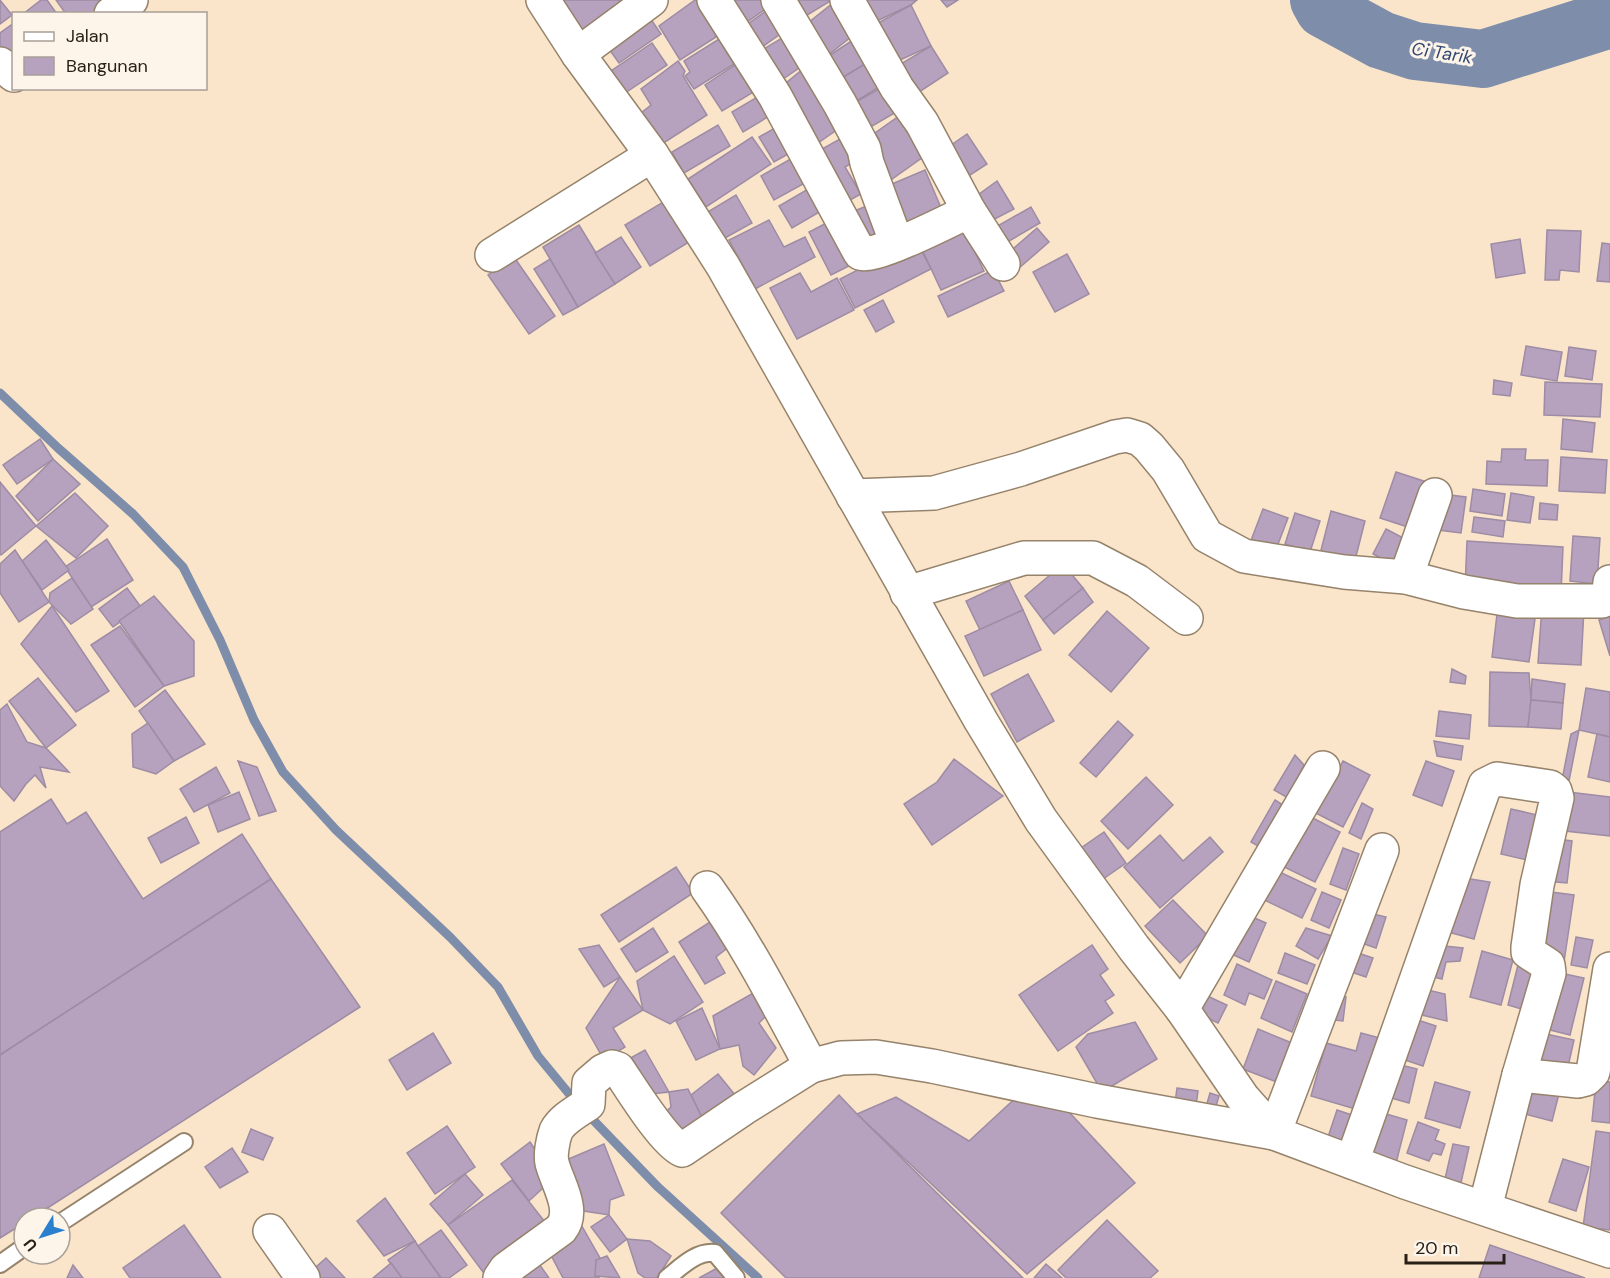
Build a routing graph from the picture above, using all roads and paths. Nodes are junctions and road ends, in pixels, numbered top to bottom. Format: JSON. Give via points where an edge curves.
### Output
{"nodes":[{"id":1,"x":131,"y":0,"type":"edge"},
{"id":2,"x":543,"y":0,"type":"edge"},
{"id":3,"x":651,"y":0,"type":"edge"},
{"id":4,"x":714,"y":0,"type":"edge"},
{"id":5,"x":778,"y":0,"type":"edge"},
{"id":6,"x":847,"y":0,"type":"edge"},
{"id":7,"x":114,"y":12,"type":"edge"},
{"id":8,"x":578,"y":54,"type":"junction"},
{"id":9,"x":0,"y":64,"type":"edge"},
{"id":10,"x":12,"y":73,"type":"edge"},
{"id":11,"x":652,"y":155,"type":"junction"},
{"id":12,"x":969,"y":211,"type":"junction"},
{"id":13,"x":897,"y":244,"type":"junction"},
{"id":14,"x":492,"y":255,"type":"dead end"},
{"id":15,"x":1003,"y":264,"type":"dead end"},
{"id":16,"x":1435,"y":495,"type":"dead end"},
{"id":17,"x":853,"y":496,"type":"junction"},
{"id":18,"x":1406,"y":577,"type":"junction"},
{"id":19,"x":1610,"y":582,"type":"edge"},
{"id":20,"x":907,"y":593,"type":"junction"},
{"id":21,"x":1186,"y":618,"type":"dead end"},
{"id":22,"x":1323,"y":768,"type":"dead end"},
{"id":23,"x":1382,"y":850,"type":"dead end"},
{"id":24,"x":708,"y":888,"type":"dead end"},
{"id":25,"x":1610,"y":969,"type":"edge"},
{"id":26,"x":1182,"y":1009,"type":"junction"},
{"id":27,"x":811,"y":1066,"type":"junction"},
{"id":28,"x":1519,"y":1075,"type":"junction"},
{"id":29,"x":1274,"y":1133,"type":"junction"},
{"id":30,"x":184,"y":1142,"type":"dead end"},
{"id":31,"x":1352,"y":1162,"type":"junction"},
{"id":32,"x":1485,"y":1208,"type":"junction"},
{"id":33,"x":72,"y":1215,"type":"edge"},
{"id":34,"x":270,"y":1230,"type":"dead end"},
{"id":35,"x":1610,"y":1251,"type":"edge"},
{"id":36,"x":303,"y":1278,"type":"edge"},
{"id":37,"x":500,"y":1278,"type":"edge"},
{"id":38,"x":667,"y":1278,"type":"edge"},
{"id":39,"x":736,"y":1278,"type":"edge"}],
"edges":[{"from":1,"to":7,"type":"street"},
{"from":2,"to":8,"type":"street"},
{"from":3,"to":8,"type":"street"},
{"from":4,"to":13,"type":"street","via":[[775,96],[860,253],[867,255]]},
{"from":5,"to":13,"type":"street","via":[[864,149]]},
{"from":6,"to":12,"type":"street","via":[[897,88],[922,123]]},
{"from":8,"to":11,"type":"street"},
{"from":9,"to":10,"type":"street"},
{"from":11,"to":14,"type":"street"},
{"from":11,"to":17,"type":"street","via":[[723,266]]},
{"from":12,"to":13,"type":"street"},
{"from":12,"to":15,"type":"street"},
{"from":16,"to":18,"type":"street"},
{"from":17,"to":18,"type":"street","via":[[934,493],[1127,435],[1149,447],[1168,470],[1207,536],[1218,544],[1244,556],[1344,572]]},
{"from":17,"to":20,"type":"street"},
{"from":18,"to":19,"type":"street","via":[[1517,602],[1602,601],[1609,593]]},
{"from":20,"to":21,"type":"street","via":[[1024,558],[1093,558],[1137,581]]},
{"from":20,"to":26,"type":"street","via":[[1041,820]]},
{"from":22,"to":26,"type":"street"},
{"from":23,"to":29,"type":"street"},
{"from":24,"to":27,"type":"street","via":[[771,990]]},
{"from":25,"to":28,"type":"street","via":[[1593,1072],[1578,1082]]},
{"from":26,"to":29,"type":"street","via":[[1243,1098]]},
{"from":27,"to":29,"type":"street","via":[[841,1058],[876,1057]]},
{"from":27,"to":37,"type":"street","via":[[682,1150],[673,1144],[615,1067],[610,1067],[591,1080],[581,1109],[556,1131],[551,1156],[567,1210],[565,1224],[506,1269]]},
{"from":28,"to":31,"type":"street","via":[[1549,973],[1548,965],[1528,952],[1528,947],[1537,885],[1557,798],[1550,787],[1497,779],[1485,785]]},
{"from":28,"to":32,"type":"street"},
{"from":29,"to":31,"type":"street"},
{"from":30,"to":33,"type":"lane"},
{"from":31,"to":32,"type":"street"},
{"from":32,"to":35,"type":"street"},
{"from":34,"to":36,"type":"street"},
{"from":38,"to":39,"type":"lane","via":[[708,1252],[715,1253]]}]}
